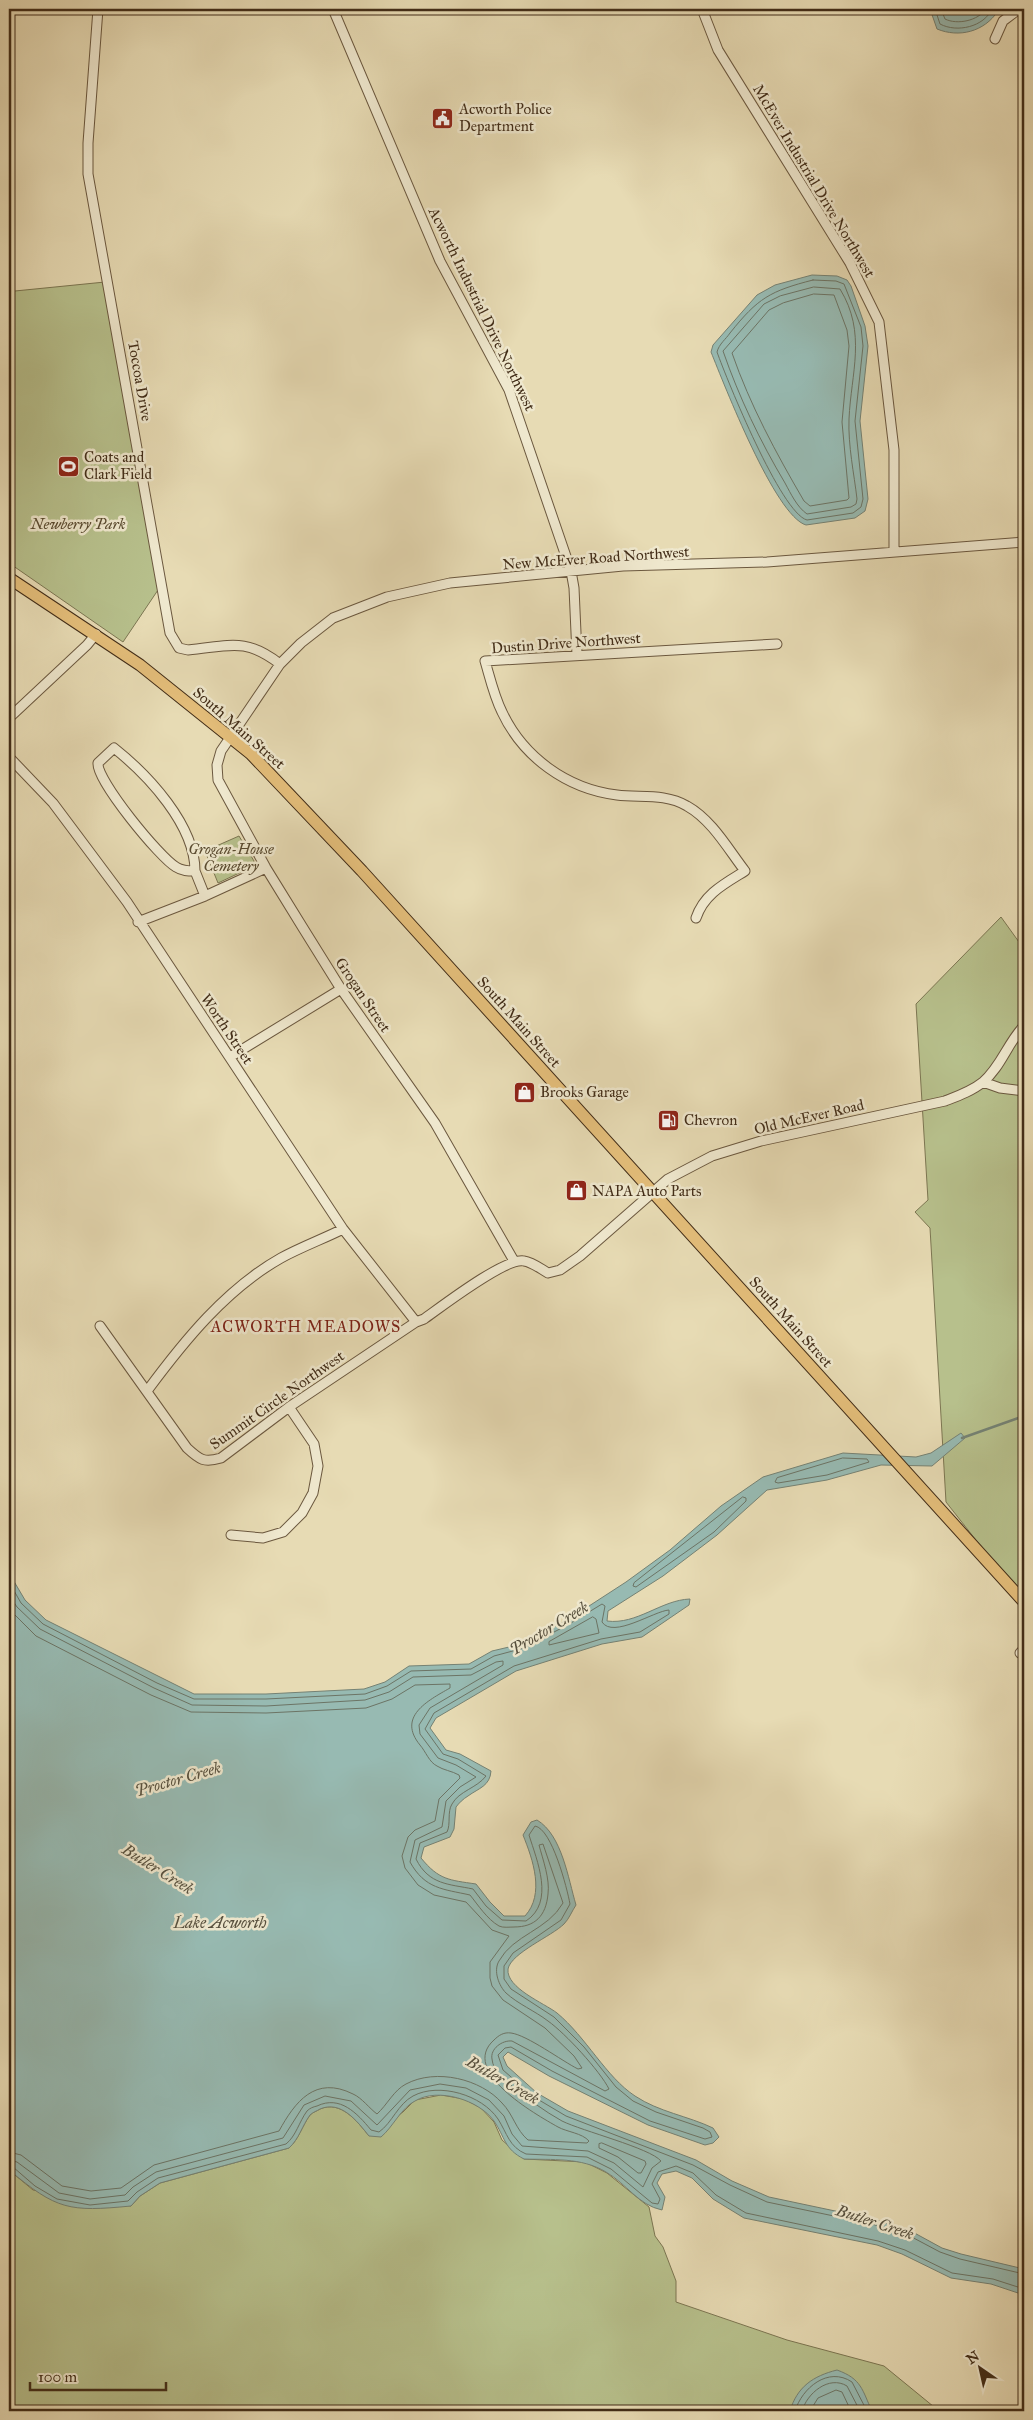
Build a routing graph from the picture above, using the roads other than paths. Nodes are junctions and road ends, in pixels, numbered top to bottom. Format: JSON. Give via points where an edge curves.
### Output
{"nodes":[{"id":1,"x":98,"y":9,"type":"edge"},
{"id":2,"x":333,"y":9,"type":"edge"},
{"id":3,"x":702,"y":9,"type":"edge"},
{"id":4,"x":1019,"y":9,"type":"edge"},
{"id":5,"x":995,"y":38,"type":"dead end"},
{"id":6,"x":1024,"y":542,"type":"edge"},
{"id":7,"x":894,"y":552,"type":"junction"},
{"id":8,"x":571,"y":571,"type":"junction"},
{"id":9,"x":9,"y":578,"type":"edge"},
{"id":10,"x":96,"y":634,"type":"junction"},
{"id":11,"x":777,"y":644,"type":"dead end"},
{"id":12,"x":577,"y":655,"type":"junction"},
{"id":13,"x":280,"y":664,"type":"junction"},
{"id":14,"x":9,"y":718,"type":"edge"},
{"id":15,"x":230,"y":737,"type":"junction"},
{"id":16,"x":9,"y":757,"type":"edge"},
{"id":17,"x":266,"y":868,"type":"junction"},
{"id":18,"x":195,"y":871,"type":"junction"},
{"id":19,"x":206,"y":896,"type":"junction"},
{"id":20,"x":696,"y":918,"type":"dead end"},
{"id":21,"x":138,"y":922,"type":"junction"},
{"id":22,"x":342,"y":989,"type":"junction"},
{"id":23,"x":1024,"y":1026,"type":"edge"},
{"id":24,"x":230,"y":1057,"type":"junction"},
{"id":25,"x":983,"y":1082,"type":"junction"},
{"id":26,"x":1024,"y":1091,"type":"edge"},
{"id":27,"x":652,"y":1191,"type":"junction"},
{"id":28,"x":343,"y":1229,"type":"junction"},
{"id":29,"x":514,"y":1261,"type":"junction"},
{"id":30,"x":416,"y":1322,"type":"junction"},
{"id":31,"x":100,"y":1326,"type":"dead end"},
{"id":32,"x":147,"y":1390,"type":"junction"},
{"id":33,"x":289,"y":1407,"type":"junction"},
{"id":34,"x":231,"y":1535,"type":"dead end"},
{"id":35,"x":1024,"y":1602,"type":"edge"}],
"edges":[{"from":1,"to":13,"type":"street","name":"Toccoa Drive","via":[[88,174],[170,633],[180,648],[250,646]]},
{"from":2,"to":8,"type":"street","name":"Acworth Industrial Drive Northwest","via":[[440,261],[509,390]]},
{"from":3,"to":7,"type":"street","name":"McEver Industrial Drive Northwest","via":[[718,50],[850,263],[880,322],[894,450]]},
{"from":4,"to":5,"type":"street","via":[[1003,20]]},
{"from":6,"to":7,"type":"street","name":"New McEver Road Northwest"},
{"from":7,"to":8,"type":"street","name":"New McEver Road Northwest","via":[[767,562],[623,566]]},
{"from":8,"to":12,"type":"street","name":"Acworth Industrial Drive Northwest"},
{"from":8,"to":13,"type":"street","name":"New McEver Road Northwest","via":[[450,583],[372,601],[332,618]]},
{"from":9,"to":10,"type":"main road","name":"South Main Street"},
{"from":10,"to":14,"type":"street"},
{"from":10,"to":15,"type":"main road","name":"South Main Street","via":[[160,680]]},
{"from":11,"to":12,"type":"street","name":"Dustin Drive Northwest"},
{"from":12,"to":20,"type":"street","name":"Dustin Drive Northwest","via":[[485,661],[507,722],[524,746],[547,768],[598,791],[675,800],[712,828],[745,871],[709,894]]},
{"from":13,"to":15,"type":"street","name":"New McEver Road Northwest"},
{"from":15,"to":17,"type":"street","name":"Grogan Street","via":[[218,758],[218,780]]},
{"from":15,"to":27,"type":"main road","name":"South Main Street","via":[[251,754],[326,832]]},
{"from":16,"to":21,"type":"street","name":"Worth Street","via":[[53,803],[127,902]]},
{"from":17,"to":19,"type":"street"},
{"from":17,"to":22,"type":"street","name":"Grogan Street"},
{"from":18,"to":18,"type":"street","via":[[192,846],[165,799],[139,768],[114,748],[98,763],[100,775],[126,812],[169,862],[183,870]]},
{"from":18,"to":19,"type":"street"},
{"from":19,"to":21,"type":"street"},
{"from":21,"to":24,"type":"street","name":"Worth Street"},
{"from":22,"to":24,"type":"street"},
{"from":22,"to":29,"type":"street","name":"Grogan Street","via":[[435,1122]]},
{"from":23,"to":25,"type":"street","name":"Old McEver Road"},
{"from":24,"to":28,"type":"street","name":"Worth Street"},
{"from":25,"to":26,"type":"street"},
{"from":25,"to":27,"type":"street","name":"Old McEver Road","via":[[945,1101],[761,1141],[712,1156],[684,1169]]},
{"from":27,"to":29,"type":"street","name":"Old McEver Road","via":[[560,1270],[546,1271],[524,1261]]},
{"from":27,"to":35,"type":"main road","name":"South Main Street"},
{"from":28,"to":30,"type":"street","name":"Worth Street"},
{"from":28,"to":32,"type":"street","via":[[280,1259],[229,1296],[186,1338]]},
{"from":29,"to":30,"type":"street","name":"Summit Circle Northwest"},
{"from":30,"to":33,"type":"street","name":"Summit Circle Northwest"},
{"from":31,"to":32,"type":"street","name":"Summit Circle Northwest"},
{"from":32,"to":33,"type":"street","name":"Summit Circle Northwest","via":[[187,1448],[208,1462],[221,1458]]},
{"from":33,"to":34,"type":"street","via":[[314,1444],[318,1466],[313,1493],[302,1514],[283,1532],[263,1538]]}]}
